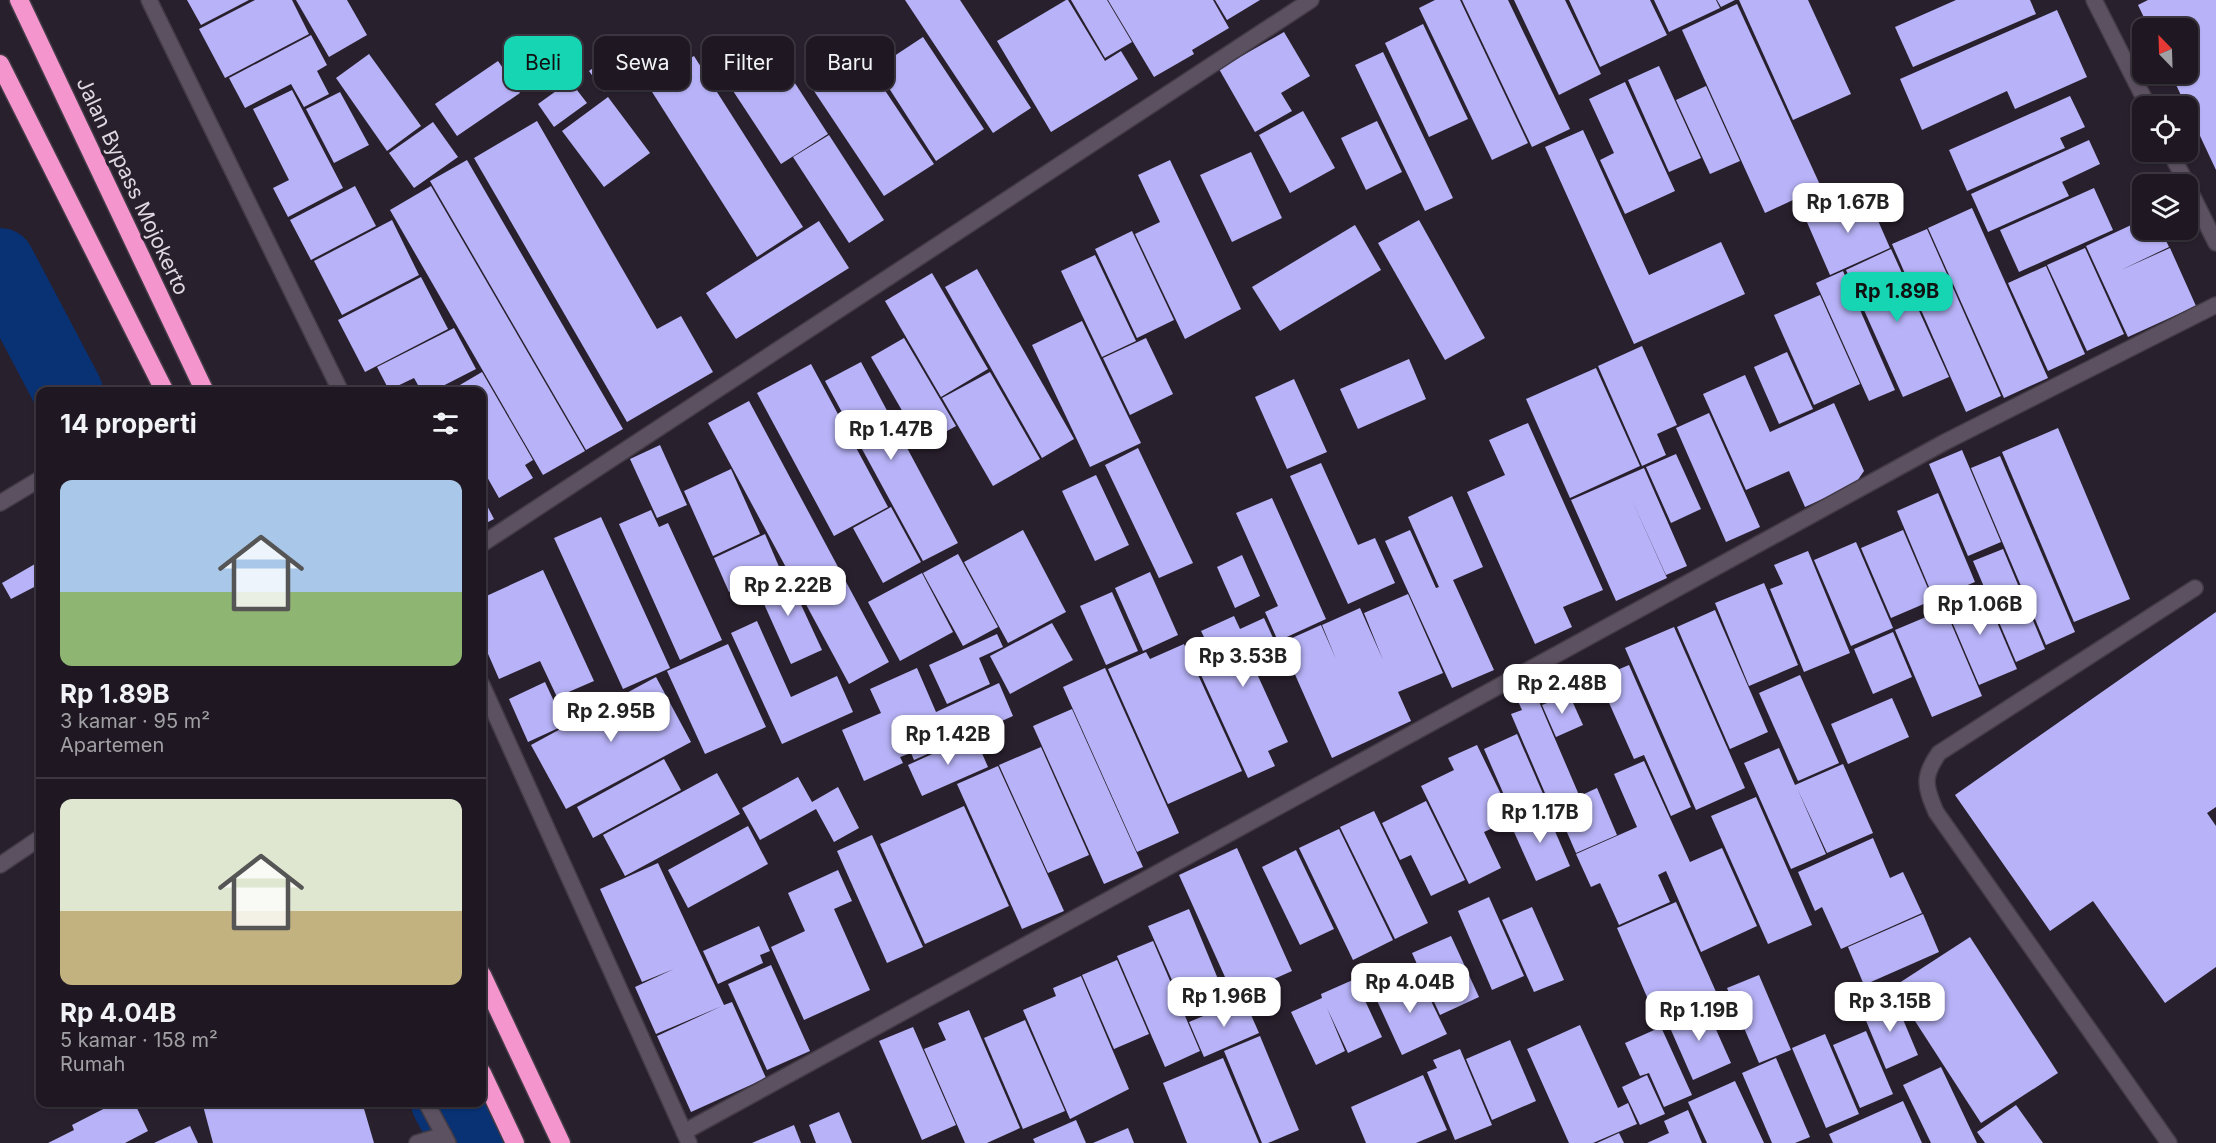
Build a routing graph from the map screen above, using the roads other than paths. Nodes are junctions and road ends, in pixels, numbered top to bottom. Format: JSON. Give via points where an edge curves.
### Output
{"nodes":[{"id":1,"x":19,"y":0,"type":"edge"},
{"id":2,"x":149,"y":0,"type":"edge"},
{"id":3,"x":1311,"y":0,"type":"edge"},
{"id":4,"x":2094,"y":0,"type":"edge"},
{"id":5,"x":0,"y":64,"type":"edge"},
{"id":6,"x":2143,"y":96,"type":"edge"},
{"id":7,"x":2198,"y":207,"type":"edge"},
{"id":8,"x":2216,"y":243,"type":"edge"},
{"id":9,"x":2216,"y":305,"type":"edge"},
{"id":10,"x":162,"y":387,"type":"edge"},
{"id":11,"x":203,"y":387,"type":"edge"},
{"id":12,"x":339,"y":387,"type":"edge"},
{"id":13,"x":36,"y":481,"type":"edge"},
{"id":14,"x":0,"y":503,"type":"edge"},
{"id":15,"x":486,"y":541,"type":"edge"},
{"id":16,"x":2195,"y":588,"type":"dead end"},
{"id":17,"x":486,"y":694,"type":"edge"},
{"id":18,"x":36,"y":841,"type":"edge"},
{"id":19,"x":0,"y":865,"type":"edge"},
{"id":20,"x":486,"y":984,"type":"edge"},
{"id":21,"x":486,"y":1081,"type":"edge"},
{"id":22,"x":429,"y":1107,"type":"edge"},
{"id":23,"x":687,"y":1138,"type":"edge"},
{"id":24,"x":446,"y":1139,"type":"edge"},
{"id":25,"x":417,"y":1143,"type":"edge"},
{"id":26,"x":515,"y":1143,"type":"edge"},
{"id":27,"x":561,"y":1143,"type":"edge"},
{"id":28,"x":2169,"y":1143,"type":"edge"}],
"edges":[{"from":1,"to":11,"type":"highway","name":"Jalan Bypass Mojokerto"},
{"from":2,"to":12,"type":"street"},
{"from":3,"to":15,"type":"street"},
{"from":4,"to":6,"type":"street"},
{"from":5,"to":10,"type":"highway"},
{"from":7,"to":8,"type":"street"},
{"from":9,"to":23,"type":"street","via":[[1945,442]]},
{"from":13,"to":14,"type":"street"},
{"from":16,"to":28,"type":"street","via":[[1940,753],[1928,770],[1928,792],[1936,812]]},
{"from":17,"to":23,"type":"street"},
{"from":18,"to":19,"type":"street"},
{"from":20,"to":27,"type":"highway"},
{"from":21,"to":26,"type":"highway"},
{"from":22,"to":24,"type":"street"},
{"from":24,"to":25,"type":"street"}]}
